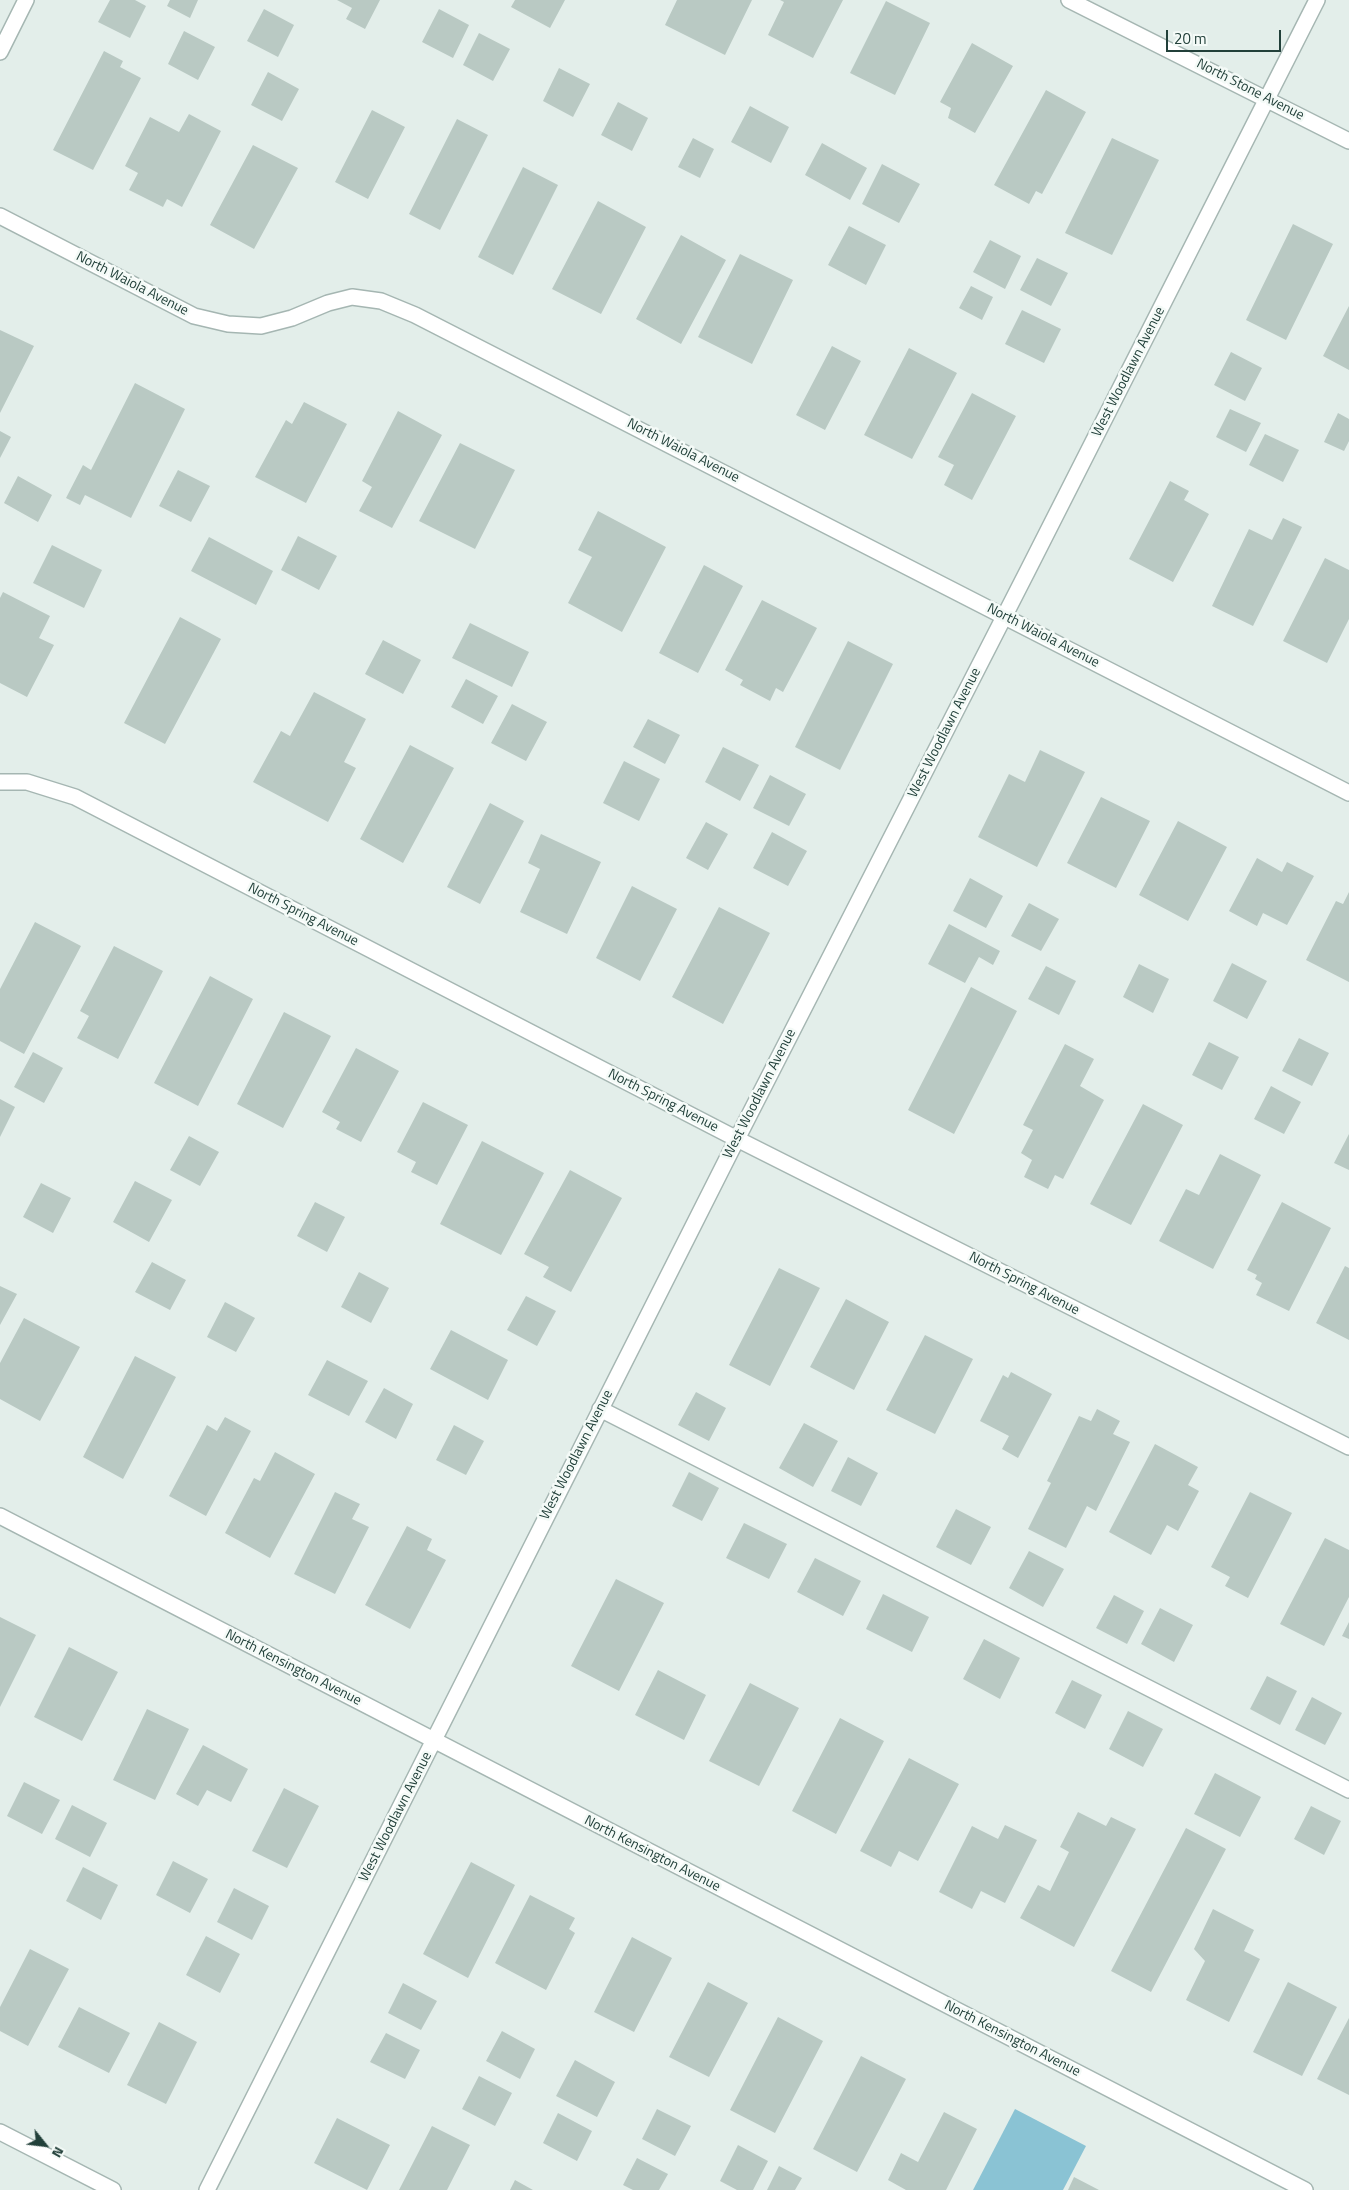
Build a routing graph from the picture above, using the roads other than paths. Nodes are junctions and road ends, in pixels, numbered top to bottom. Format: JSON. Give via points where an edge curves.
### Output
{"nodes":[{"id":1,"x":26,"y":0,"type":"edge"},
{"id":2,"x":1069,"y":0,"type":"edge"},
{"id":3,"x":1317,"y":0,"type":"edge"},
{"id":4,"x":0,"y":52,"type":"edge"},
{"id":5,"x":1266,"y":99,"type":"junction"},
{"id":6,"x":1349,"y":141,"type":"edge"},
{"id":7,"x":0,"y":216,"type":"edge"},
{"id":8,"x":1004,"y":616,"type":"junction"},
{"id":9,"x":0,"y":782,"type":"edge"},
{"id":10,"x":1349,"y":793,"type":"edge"},
{"id":11,"x":736,"y":1139,"type":"junction"},
{"id":12,"x":600,"y":1409,"type":"junction"},
{"id":13,"x":1349,"y":1448,"type":"edge"},
{"id":14,"x":0,"y":1516,"type":"edge"},
{"id":15,"x":434,"y":1741,"type":"junction"},
{"id":16,"x":1349,"y":1790,"type":"edge"},
{"id":17,"x":0,"y":2132,"type":"edge"},
{"id":18,"x":113,"y":2190,"type":"edge"},
{"id":19,"x":207,"y":2190,"type":"edge"},
{"id":20,"x":1306,"y":2190,"type":"edge"}],
"edges":[{"from":1,"to":4,"type":"street"},
{"from":2,"to":5,"type":"street","name":"North Stone Avenue"},
{"from":3,"to":5,"type":"street","name":"West Woodlawn Avenue"},
{"from":5,"to":6,"type":"street","name":"North Stone Avenue"},
{"from":5,"to":8,"type":"street","name":"West Woodlawn Avenue"},
{"from":7,"to":8,"type":"street","name":"North Waiola Avenue","via":[[194,316],[228,324],[261,326],[352,297],[381,301],[407,311]]},
{"from":8,"to":10,"type":"street","name":"North Waiola Avenue"},
{"from":8,"to":11,"type":"street","name":"West Woodlawn Avenue"},
{"from":9,"to":11,"type":"street","name":"North Spring Avenue","via":[[26,782],[75,797]]},
{"from":11,"to":12,"type":"street","name":"West Woodlawn Avenue"},
{"from":11,"to":13,"type":"street","name":"North Spring Avenue"},
{"from":12,"to":15,"type":"street","name":"West Woodlawn Avenue"},
{"from":12,"to":16,"type":"street"},
{"from":14,"to":15,"type":"street","name":"North Kensington Avenue"},
{"from":15,"to":19,"type":"street","name":"West Woodlawn Avenue"},
{"from":15,"to":20,"type":"street","name":"North Kensington Avenue"},
{"from":17,"to":18,"type":"street"}]}
